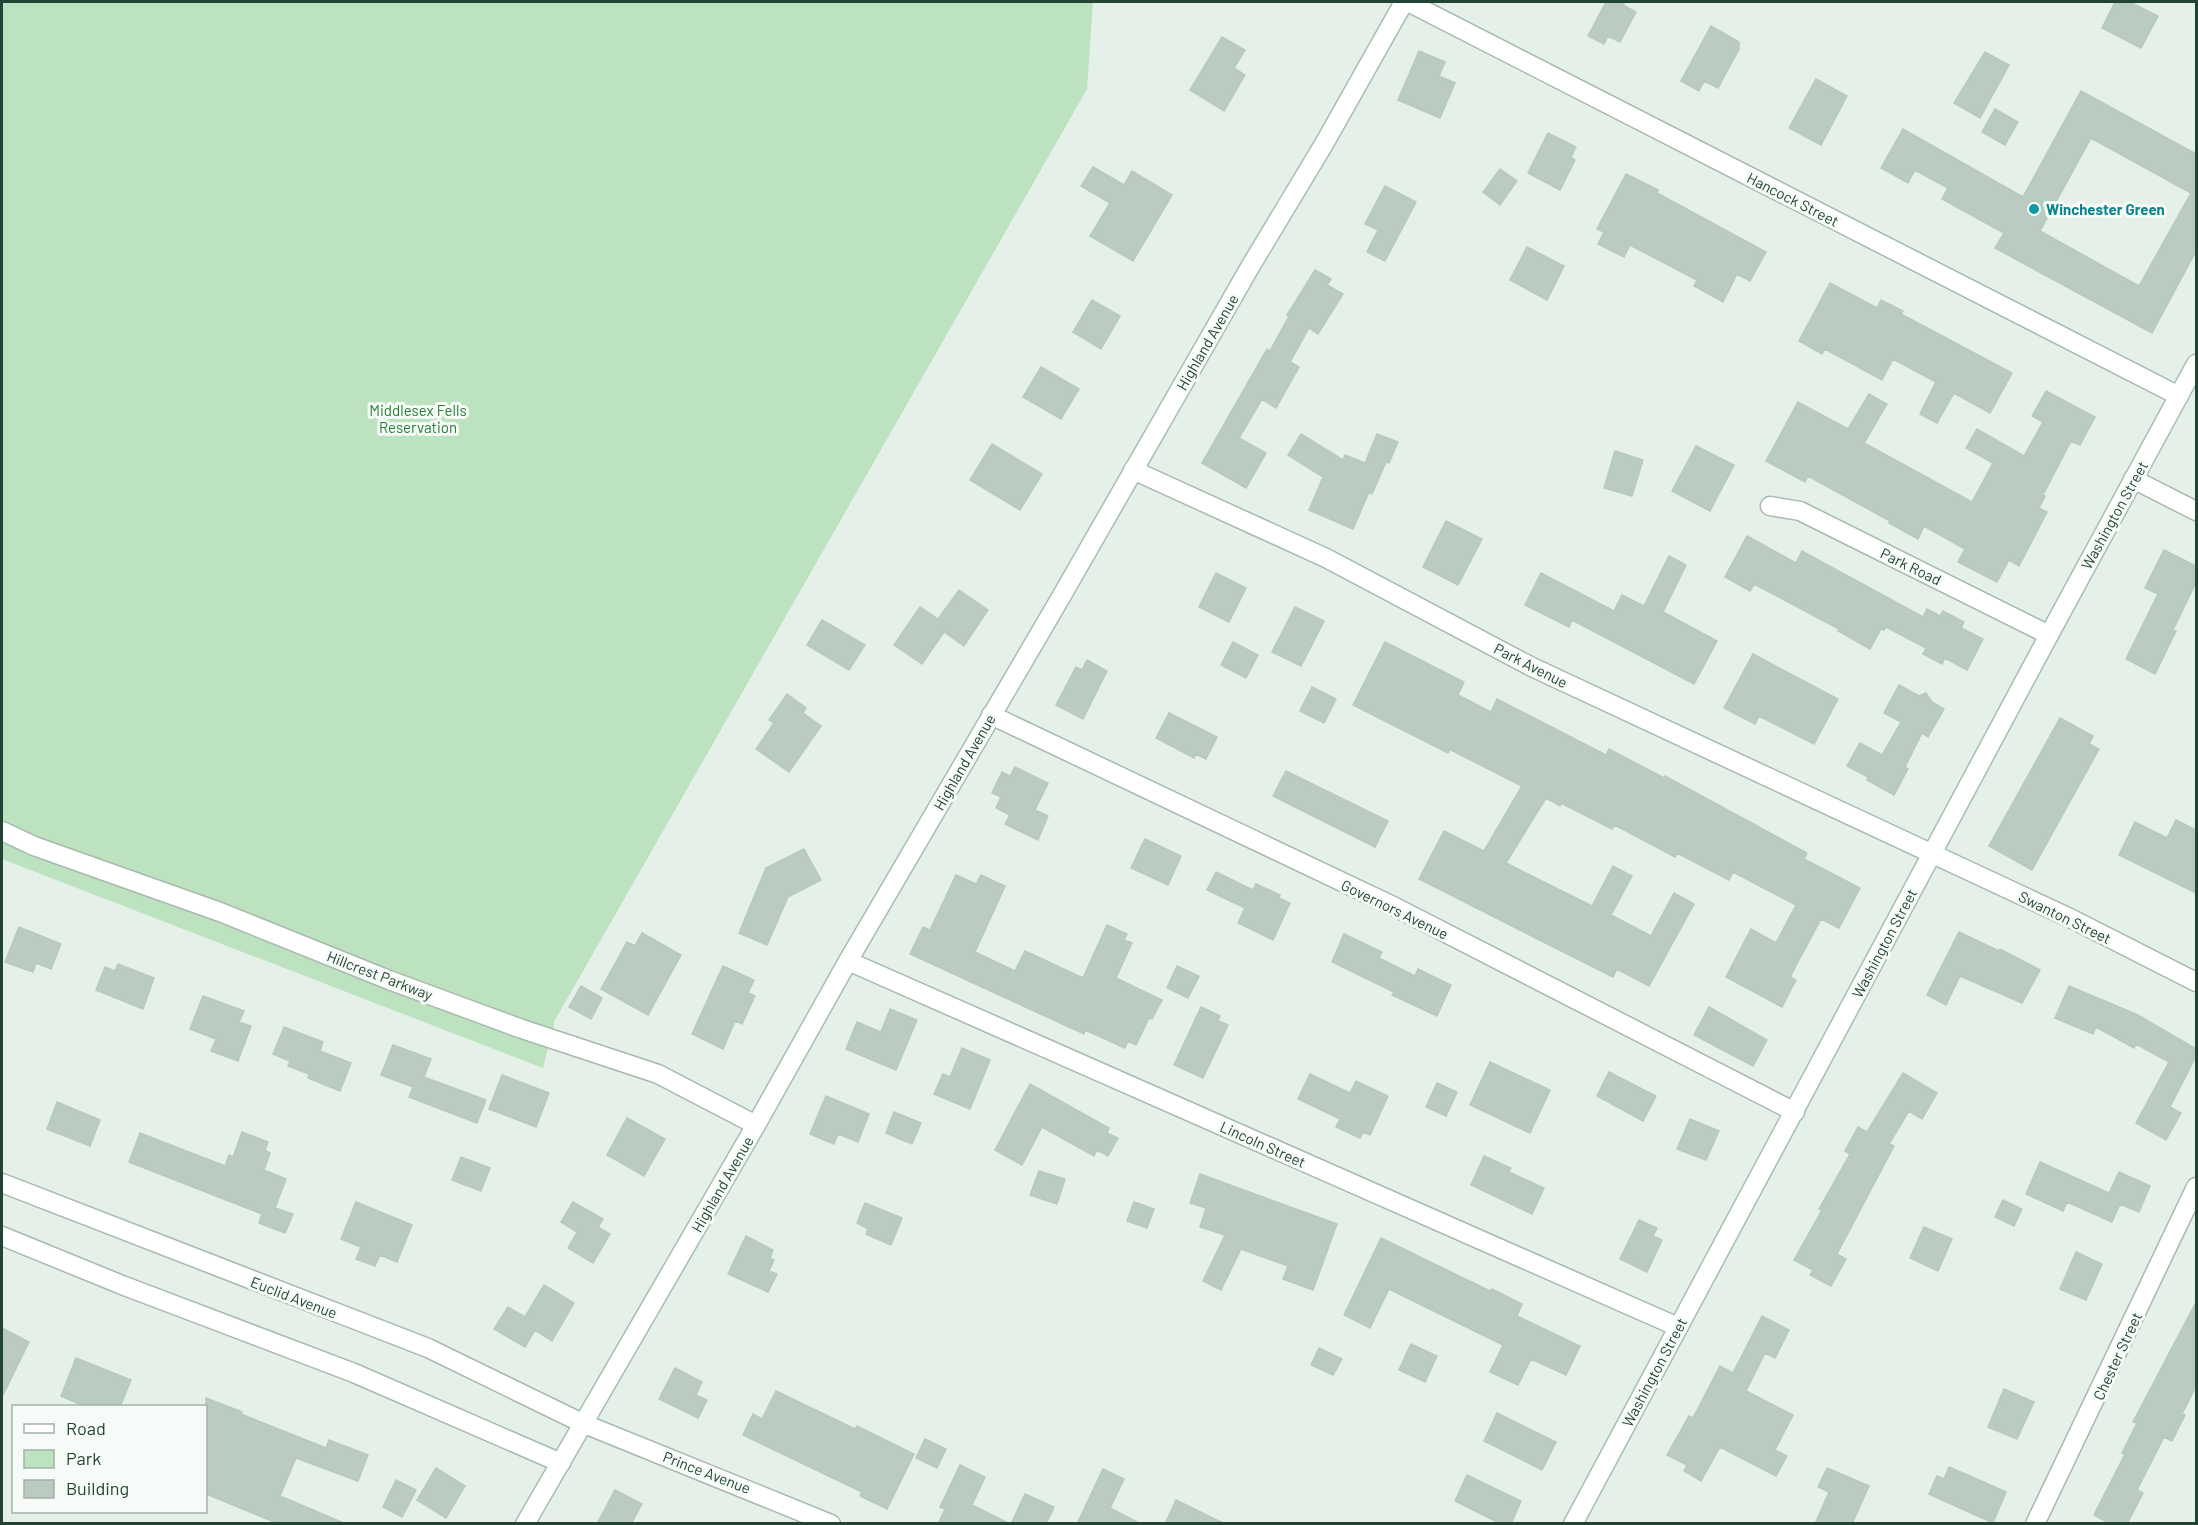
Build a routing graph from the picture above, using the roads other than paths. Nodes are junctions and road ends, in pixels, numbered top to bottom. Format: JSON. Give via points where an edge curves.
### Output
{"nodes":[{"id":1,"x":1406,"y":2,"type":"edge"},
{"id":2,"x":2196,"y":364,"type":"edge"},
{"id":3,"x":2179,"y":396,"type":"junction"},
{"id":4,"x":1133,"y":470,"type":"junction"},
{"id":5,"x":2133,"y":479,"type":"junction"},
{"id":6,"x":1770,"y":506,"type":"dead end"},
{"id":7,"x":2196,"y":511,"type":"edge"},
{"id":8,"x":2049,"y":635,"type":"junction"},
{"id":9,"x":991,"y":716,"type":"junction"},
{"id":10,"x":2,"y":831,"type":"edge"},
{"id":11,"x":1931,"y":855,"type":"junction"},
{"id":12,"x":848,"y":961,"type":"junction"},
{"id":13,"x":2196,"y":982,"type":"edge"},
{"id":14,"x":1795,"y":1112,"type":"junction"},
{"id":15,"x":756,"y":1125,"type":"junction"},
{"id":16,"x":2,"y":1183,"type":"edge"},
{"id":17,"x":2196,"y":1188,"type":"edge"},
{"id":18,"x":2,"y":1236,"type":"edge"},
{"id":19,"x":1678,"y":1327,"type":"junction"},
{"id":20,"x":582,"y":1423,"type":"junction"},
{"id":21,"x":561,"y":1463,"type":"junction"},
{"id":22,"x":525,"y":1524,"type":"edge"},
{"id":23,"x":831,"y":1524,"type":"edge"},
{"id":24,"x":1573,"y":1524,"type":"edge"},
{"id":25,"x":2036,"y":1524,"type":"edge"}],
"edges":[{"from":1,"to":3,"type":"street","name":"Hancock Street"},
{"from":1,"to":4,"type":"street","name":"Highland Avenue"},
{"from":2,"to":3,"type":"street","name":"Washington Street"},
{"from":3,"to":5,"type":"street","name":"Washington Street"},
{"from":4,"to":9,"type":"street","name":"Highland Avenue"},
{"from":4,"to":11,"type":"street","name":"Park Avenue","via":[[1326,558],[1532,667]]},
{"from":5,"to":7,"type":"street"},
{"from":5,"to":8,"type":"street","name":"Washington Street"},
{"from":6,"to":8,"type":"street","name":"Park Road","via":[[1800,511]]},
{"from":8,"to":11,"type":"street","name":"Washington Street"},
{"from":9,"to":12,"type":"street","name":"Highland Avenue"},
{"from":9,"to":14,"type":"street","name":"Governors Avenue","via":[[1395,907]]},
{"from":10,"to":15,"type":"street","name":"Hillcrest Parkway","via":[[389,980],[658,1074]]},
{"from":11,"to":13,"type":"street","name":"Swanton Street"},
{"from":11,"to":14,"type":"street","name":"Washington Street"},
{"from":12,"to":15,"type":"street","name":"Highland Avenue"},
{"from":12,"to":19,"type":"street","name":"Lincoln Street"},
{"from":14,"to":19,"type":"street","name":"Washington Street"},
{"from":15,"to":20,"type":"street","name":"Highland Avenue"},
{"from":16,"to":20,"type":"street","name":"Euclid Avenue","via":[[428,1348]]},
{"from":17,"to":25,"type":"street","name":"Chester Street"},
{"from":18,"to":21,"type":"street","via":[[122,1286],[354,1373]]},
{"from":19,"to":24,"type":"street","name":"Washington Street"},
{"from":20,"to":21,"type":"street","name":"Highland Avenue"},
{"from":20,"to":23,"type":"street","name":"Prince Avenue"},
{"from":21,"to":22,"type":"street","name":"Highland Avenue"}]}
